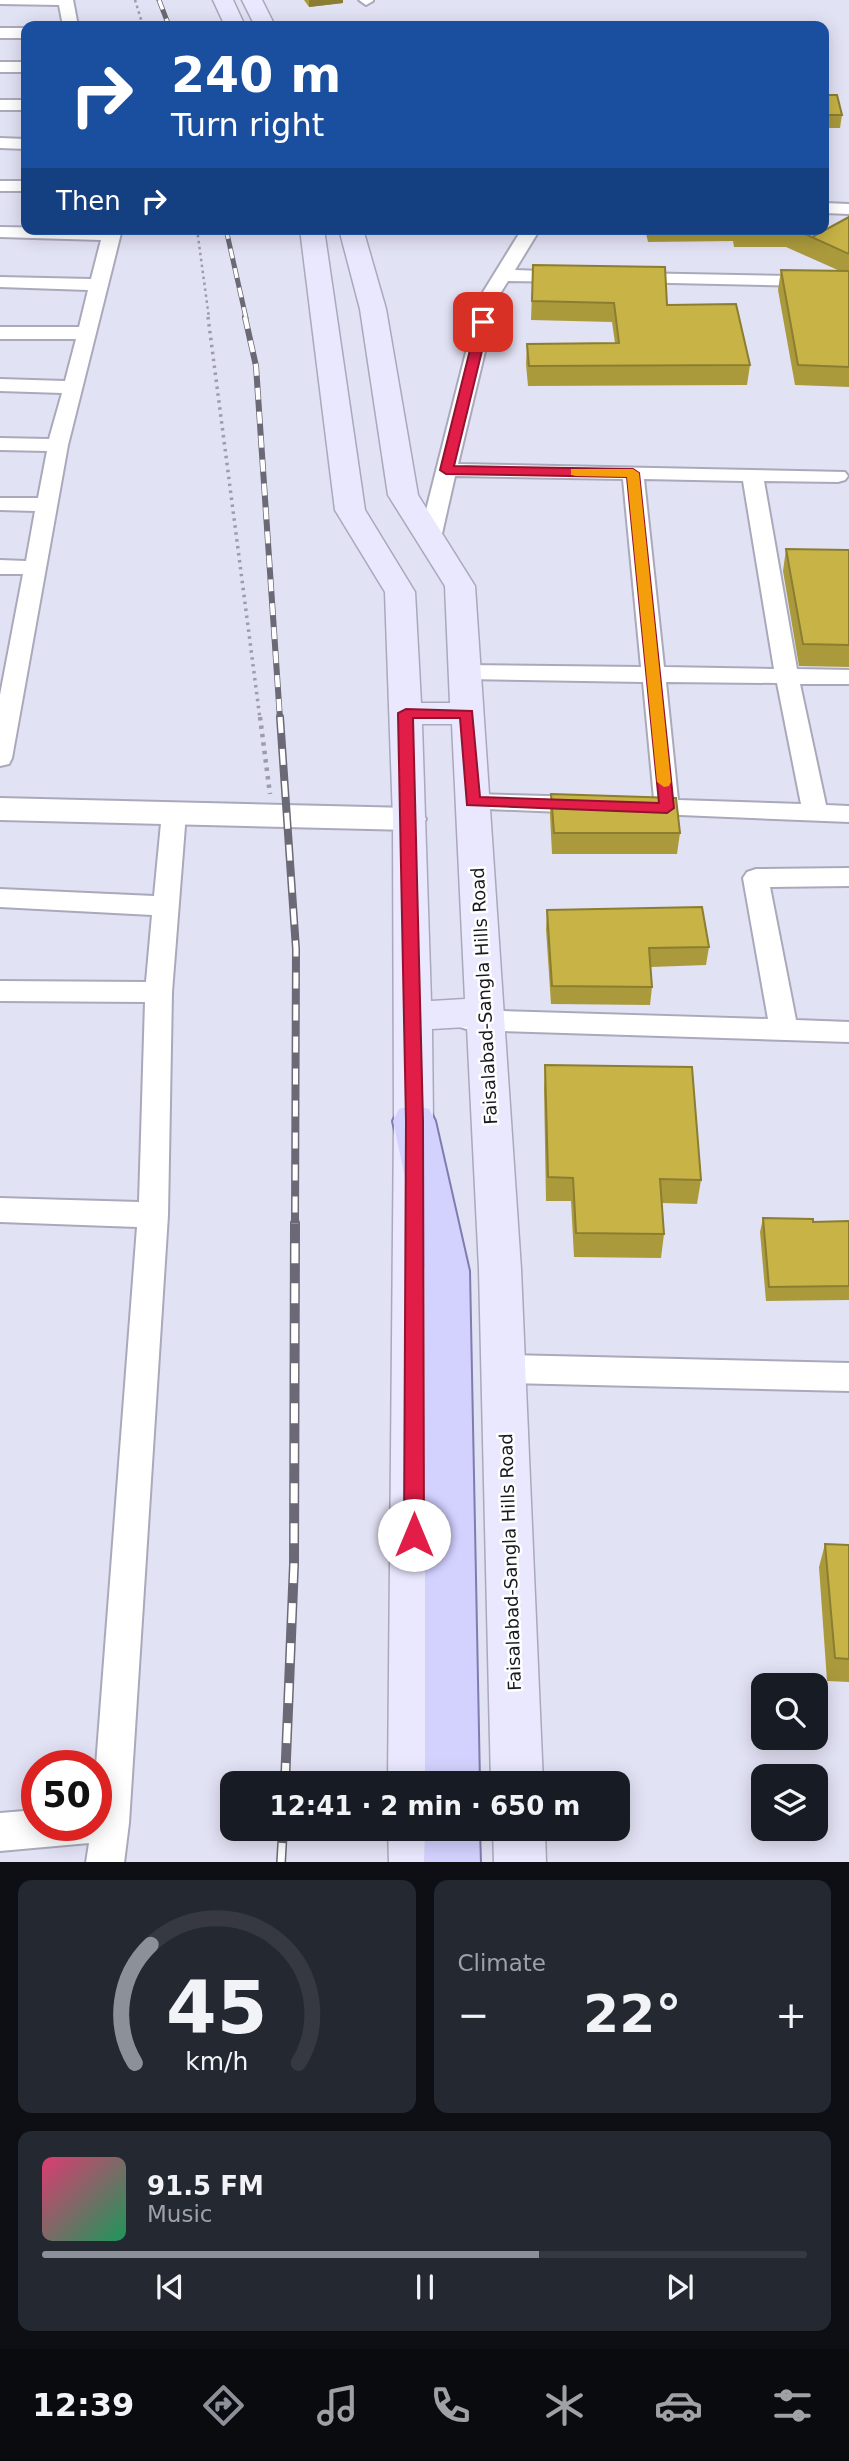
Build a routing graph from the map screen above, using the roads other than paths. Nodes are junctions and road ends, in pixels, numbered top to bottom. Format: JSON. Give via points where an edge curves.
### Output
{"nodes":[{"id":1,"x":0,"y":0,"type":"edge"},
{"id":2,"x":66,"y":0,"type":"edge"},
{"id":3,"x":223,"y":0,"type":"edge"},
{"id":4,"x":252,"y":0,"type":"edge"},
{"id":5,"x":69,"y":21,"type":"edge"},
{"id":6,"x":233,"y":21,"type":"edge"},
{"id":7,"x":262,"y":21,"type":"edge"},
{"id":8,"x":0,"y":33,"type":"edge"},
{"id":9,"x":21,"y":33,"type":"edge"},
{"id":10,"x":0,"y":67,"type":"edge"},
{"id":11,"x":21,"y":67,"type":"edge"},
{"id":12,"x":0,"y":105,"type":"edge"},
{"id":13,"x":21,"y":105,"type":"edge"},
{"id":14,"x":0,"y":144,"type":"edge"},
{"id":15,"x":21,"y":144,"type":"edge"},
{"id":16,"x":0,"y":186,"type":"edge"},
{"id":17,"x":21,"y":187,"type":"edge"},
{"id":18,"x":829,"y":208,"type":"edge"},
{"id":19,"x":849,"y":209,"type":"edge"},
{"id":20,"x":0,"y":232,"type":"edge"},
{"id":21,"x":21,"y":232,"type":"edge"},
{"id":22,"x":112,"y":235,"type":"edge"},
{"id":23,"x":313,"y":235,"type":"edge"},
{"id":24,"x":353,"y":235,"type":"edge"},
{"id":25,"x":527,"y":235,"type":"edge"},
{"id":26,"x":503,"y":275,"type":"junction"},
{"id":27,"x":586,"y":277,"type":"edge"},
{"id":28,"x":614,"y":278,"type":"edge"},
{"id":29,"x":0,"y":282,"type":"edge"},
{"id":30,"x":849,"y":282,"type":"edge"},
{"id":31,"x":99,"y":285,"type":"junction"},
{"id":32,"x":0,"y":333,"type":"edge"},
{"id":33,"x":87,"y":333,"type":"junction"},
{"id":34,"x":0,"y":385,"type":"edge"},
{"id":35,"x":73,"y":387,"type":"junction"},
{"id":36,"x":0,"y":444,"type":"edge"},
{"id":37,"x":58,"y":445,"type":"junction"},
{"id":38,"x":446,"y":470,"type":"junction"},
{"id":39,"x":633,"y":473,"type":"junction"},
{"id":40,"x":752,"y":474,"type":"junction"},
{"id":41,"x":838,"y":476,"type":"dead end"},
{"id":42,"x":0,"y":504,"type":"edge"},
{"id":43,"x":48,"y":505,"type":"junction"},
{"id":44,"x":429,"y":538,"type":"junction"},
{"id":45,"x":0,"y":567,"type":"edge"},
{"id":46,"x":37,"y":568,"type":"junction"},
{"id":47,"x":10,"y":650,"type":"edge"},
{"id":48,"x":465,"y":672,"type":"junction"},
{"id":49,"x":652,"y":674,"type":"junction"},
{"id":50,"x":786,"y":676,"type":"junction"},
{"id":51,"x":849,"y":677,"type":"edge"},
{"id":52,"x":5,"y":711,"type":"edge"},
{"id":53,"x":406,"y":713,"type":"junction"},
{"id":54,"x":467,"y":714,"type":"junction"},
{"id":55,"x":0,"y":758,"type":"edge"},
{"id":56,"x":472,"y":802,"type":"junction"},
{"id":57,"x":667,"y":808,"type":"junction"},
{"id":58,"x":0,"y":809,"type":"edge"},
{"id":59,"x":174,"y":813,"type":"junction"},
{"id":60,"x":815,"y":813,"type":"junction"},
{"id":61,"x":849,"y":814,"type":"edge"},
{"id":62,"x":410,"y":819,"type":"junction"},
{"id":63,"x":849,"y":877,"type":"edge"},
{"id":64,"x":0,"y":898,"type":"edge"},
{"id":65,"x":166,"y":906,"type":"junction"},
{"id":66,"x":0,"y":991,"type":"edge"},
{"id":67,"x":159,"y":992,"type":"junction"},
{"id":68,"x":485,"y":1015,"type":"junction"},
{"id":69,"x":411,"y":1020,"type":"junction"},
{"id":70,"x":784,"y":1030,"type":"junction"},
{"id":71,"x":849,"y":1032,"type":"edge"},
{"id":72,"x":414,"y":1121,"type":"junction"},
{"id":73,"x":0,"y":1210,"type":"edge"},
{"id":74,"x":153,"y":1215,"type":"junction"},
{"id":75,"x":503,"y":1369,"type":"junction"},
{"id":76,"x":849,"y":1377,"type":"edge"},
{"id":77,"x":105,"y":1750,"type":"edge"},
{"id":78,"x":414,"y":1771,"type":"edge"},
{"id":79,"x":452,"y":1771,"type":"edge"},
{"id":80,"x":517,"y":1771,"type":"edge"},
{"id":81,"x":21,"y":1830,"type":"edge"},
{"id":82,"x":0,"y":1832,"type":"edge"},
{"id":83,"x":101,"y":1841,"type":"edge"},
{"id":84,"x":414,"y":1841,"type":"edge"},
{"id":85,"x":452,"y":1841,"type":"edge"},
{"id":86,"x":519,"y":1841,"type":"edge"},
{"id":87,"x":105,"y":1862,"type":"edge"},
{"id":88,"x":415,"y":1862,"type":"edge"},
{"id":89,"x":452,"y":1862,"type":"edge"},
{"id":90,"x":520,"y":1862,"type":"edge"}],
"edges":[{"from":1,"to":2,"type":"street"},
{"from":2,"to":5,"type":"street"},
{"from":3,"to":6,"type":"main road"},
{"from":4,"to":7,"type":"main road"},
{"from":8,"to":9,"type":"street"},
{"from":10,"to":11,"type":"street"},
{"from":12,"to":13,"type":"street"},
{"from":14,"to":15,"type":"street"},
{"from":16,"to":17,"type":"street"},
{"from":18,"to":19,"type":"street"},
{"from":20,"to":21,"type":"street"},
{"from":22,"to":31,"type":"street"},
{"from":23,"to":53,"type":"main road","via":[[350,510],[400,592]]},
{"from":24,"to":44,"type":"main road","name":"Faisalabad-Sangla Hills Road","via":[[373,309],[403,495]]},
{"from":25,"to":26,"type":"street"},
{"from":26,"to":27,"type":"street"},
{"from":26,"to":38,"type":"street","via":[[489,297]]},
{"from":28,"to":30,"type":"street"},
{"from":29,"to":31,"type":"street"},
{"from":31,"to":33,"type":"street"},
{"from":32,"to":33,"type":"street"},
{"from":33,"to":35,"type":"street"},
{"from":34,"to":35,"type":"street"},
{"from":35,"to":37,"type":"street"},
{"from":36,"to":37,"type":"street"},
{"from":37,"to":43,"type":"street"},
{"from":38,"to":39,"type":"street"},
{"from":38,"to":44,"type":"street"},
{"from":39,"to":40,"type":"street"},
{"from":39,"to":49,"type":"street"},
{"from":40,"to":41,"type":"street"},
{"from":40,"to":50,"type":"street"},
{"from":42,"to":43,"type":"street"},
{"from":43,"to":46,"type":"street"},
{"from":44,"to":48,"type":"main road","name":"Faisalabad-Sangla Hills Road","via":[[460,586]]},
{"from":45,"to":46,"type":"street"},
{"from":46,"to":47,"type":"street"},
{"from":47,"to":52,"type":"street"},
{"from":48,"to":49,"type":"street"},
{"from":48,"to":54,"type":"main road","name":"Faisalabad-Sangla Hills Road"},
{"from":49,"to":50,"type":"street"},
{"from":49,"to":57,"type":"street"},
{"from":50,"to":51,"type":"street"},
{"from":50,"to":60,"type":"street"},
{"from":52,"to":55,"type":"street"},
{"from":53,"to":54,"type":"main road"},
{"from":53,"to":62,"type":"main road"},
{"from":54,"to":56,"type":"main road","name":"Faisalabad-Sangla Hills Road"},
{"from":56,"to":57,"type":"street"},
{"from":56,"to":68,"type":"main road","name":"Faisalabad-Sangla Hills Road"},
{"from":57,"to":60,"type":"street"},
{"from":58,"to":59,"type":"street"},
{"from":59,"to":62,"type":"street"},
{"from":59,"to":65,"type":"street"},
{"from":60,"to":61,"type":"street"},
{"from":62,"to":69,"type":"main road"},
{"from":63,"to":70,"type":"street","via":[[756,878]]},
{"from":64,"to":65,"type":"street"},
{"from":65,"to":67,"type":"street"},
{"from":66,"to":67,"type":"street"},
{"from":67,"to":74,"type":"street"},
{"from":68,"to":69,"type":"main road"},
{"from":68,"to":70,"type":"street"},
{"from":68,"to":75,"type":"main road","name":"Faisalabad-Sangla Hills Road"},
{"from":69,"to":72,"type":"main road"},
{"from":70,"to":71,"type":"street"},
{"from":72,"to":78,"type":"main road"},
{"from":72,"to":79,"type":"main road","via":[[447,1272]]},
{"from":73,"to":74,"type":"street"},
{"from":74,"to":77,"type":"street"},
{"from":75,"to":76,"type":"street"},
{"from":75,"to":80,"type":"main road","name":"Faisalabad-Sangla Hills Road"},
{"from":81,"to":82,"type":"street"},
{"from":83,"to":87,"type":"street"},
{"from":84,"to":88,"type":"main road"},
{"from":85,"to":89,"type":"main road"},
{"from":86,"to":90,"type":"main road"}]}
